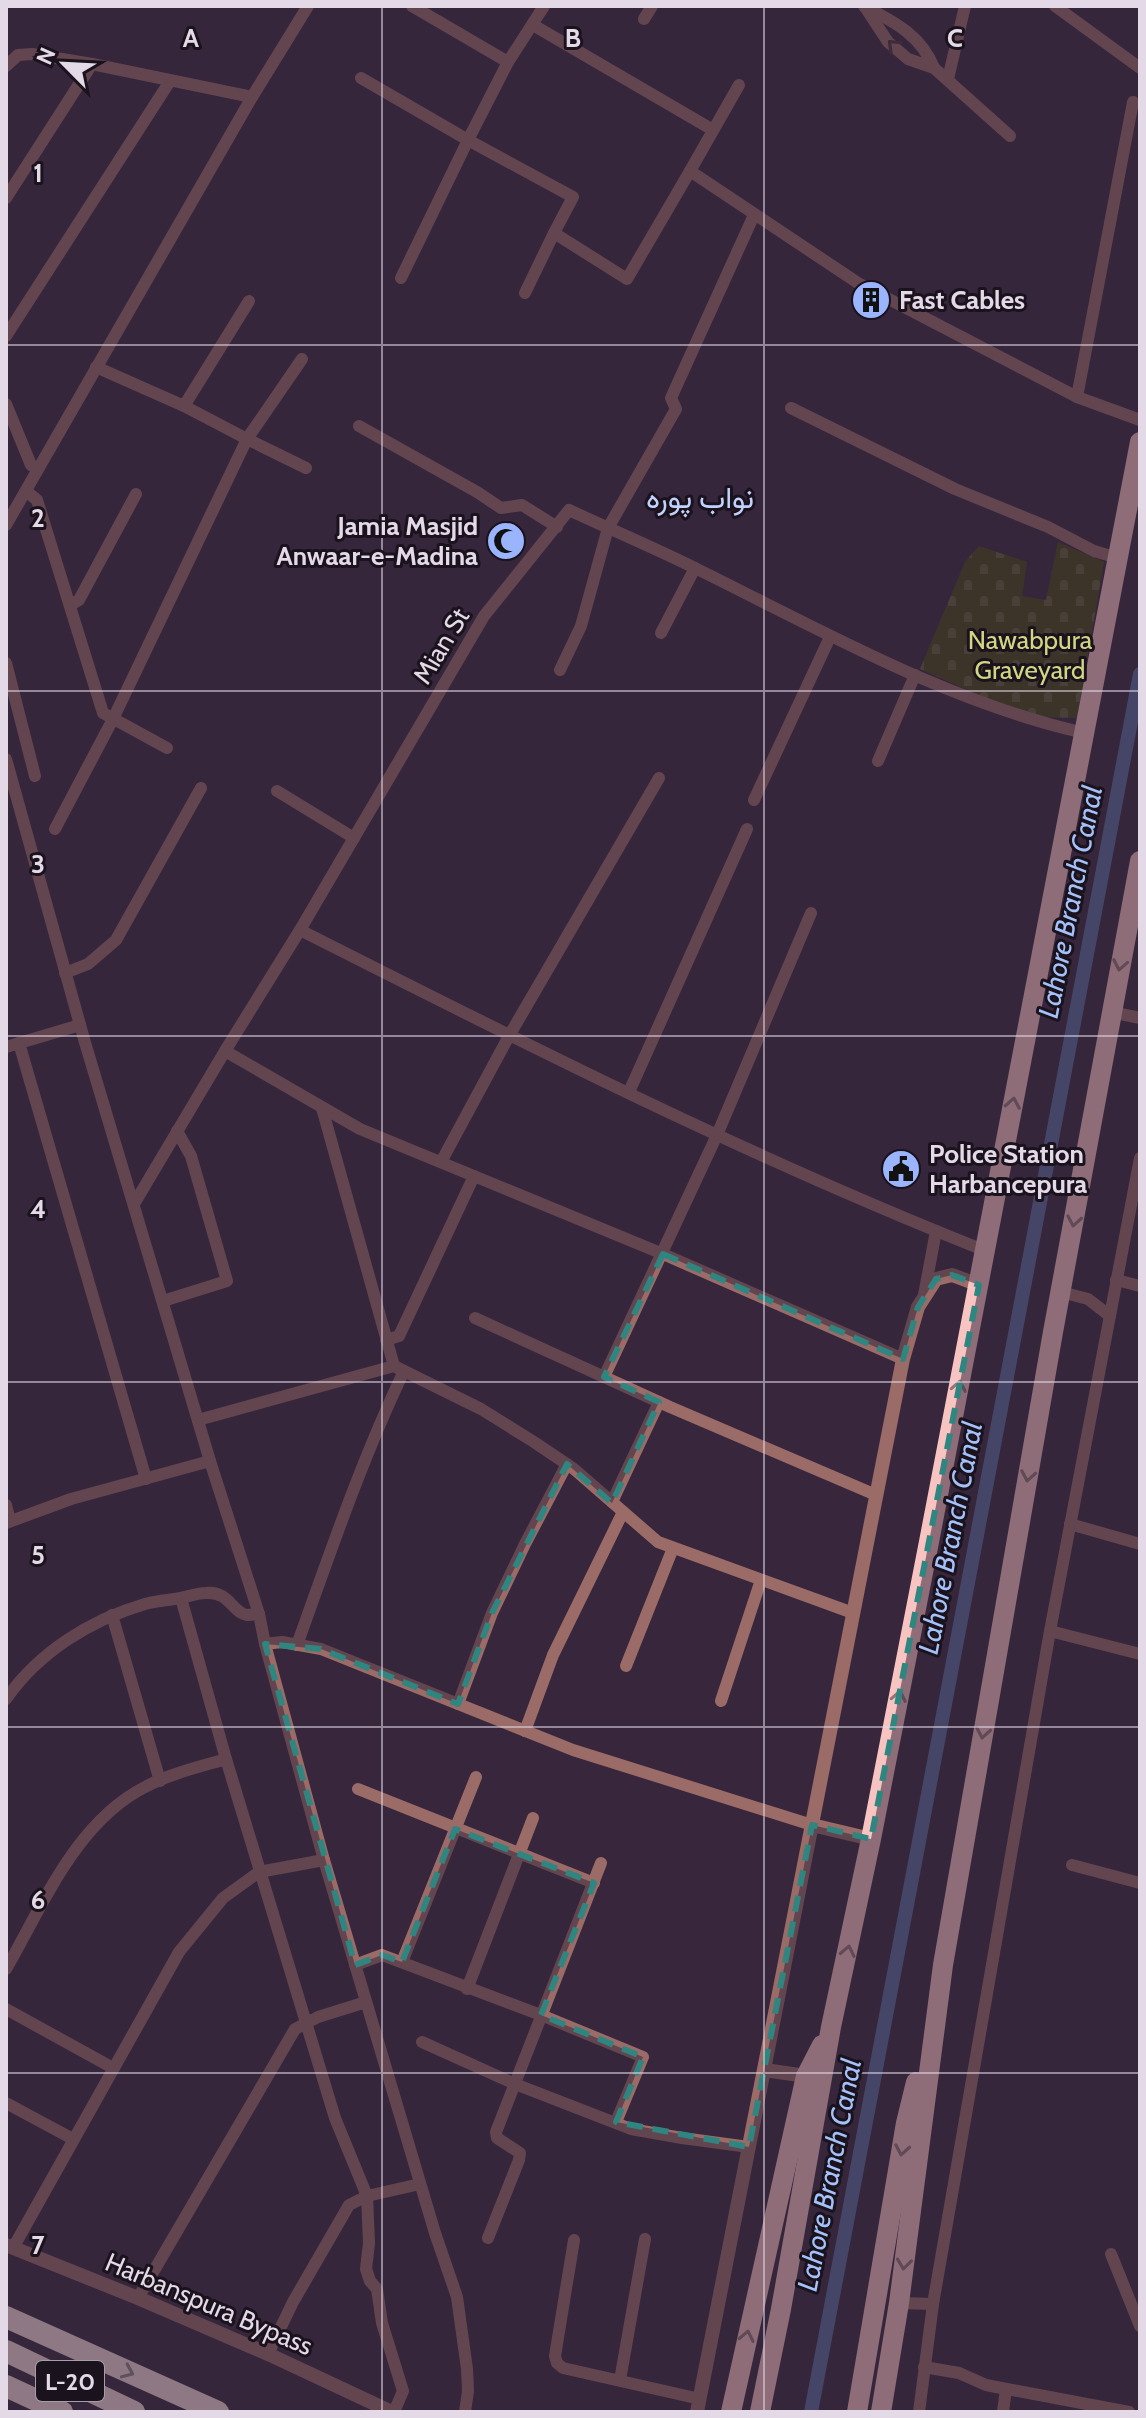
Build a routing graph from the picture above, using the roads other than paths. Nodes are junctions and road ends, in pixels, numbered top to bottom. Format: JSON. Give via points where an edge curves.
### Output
{"nodes":[{"id":1,"x":308,"y":6,"type":"edge"},
{"id":2,"x":412,"y":6,"type":"edge"},
{"id":3,"x":544,"y":6,"type":"edge"},
{"id":4,"x":652,"y":6,"type":"edge"},
{"id":5,"x":865,"y":6,"type":"edge"},
{"id":6,"x":965,"y":6,"type":"edge"},
{"id":7,"x":1055,"y":6,"type":"edge"},
{"id":8,"x":644,"y":19,"type":"dead end"},
{"id":9,"x":533,"y":25,"type":"junction"},
{"id":10,"x":508,"y":62,"type":"junction"},
{"id":11,"x":92,"y":64,"type":"junction"},
{"id":12,"x":6,"y":66,"type":"edge"},
{"id":13,"x":934,"y":68,"type":"junction"},
{"id":14,"x":1140,"y":68,"type":"edge"},
{"id":15,"x":361,"y":78,"type":"dead end"},
{"id":16,"x":948,"y":79,"type":"junction"},
{"id":17,"x":170,"y":81,"type":"junction"},
{"id":18,"x":739,"y":85,"type":"dead end"},
{"id":19,"x":252,"y":97,"type":"junction"},
{"id":20,"x":1133,"y":102,"type":"dead end"},
{"id":21,"x":713,"y":130,"type":"junction"},
{"id":22,"x":1010,"y":136,"type":"dead end"},
{"id":23,"x":468,"y":140,"type":"junction"},
{"id":24,"x":690,"y":171,"type":"junction"},
{"id":25,"x":6,"y":198,"type":"edge"},
{"id":26,"x":754,"y":215,"type":"junction"},
{"id":27,"x":554,"y":233,"type":"junction"},
{"id":28,"x":401,"y":278,"type":"dead end"},
{"id":29,"x":525,"y":293,"type":"dead end"},
{"id":30,"x":249,"y":301,"type":"dead end"},
{"id":31,"x":6,"y":336,"type":"edge"},
{"id":32,"x":302,"y":359,"type":"dead end"},
{"id":33,"x":96,"y":367,"type":"junction"},
{"id":34,"x":1077,"y":397,"type":"junction"},
{"id":35,"x":6,"y":404,"type":"edge"},
{"id":36,"x":184,"y":406,"type":"junction"},
{"id":37,"x":791,"y":408,"type":"dead end"},
{"id":38,"x":1140,"y":420,"type":"edge"},
{"id":39,"x":359,"y":426,"type":"dead end"},
{"id":40,"x":247,"y":439,"type":"junction"},
{"id":41,"x":1140,"y":442,"type":"edge"},
{"id":42,"x":306,"y":468,"type":"dead end"},
{"id":43,"x":37,"y":469,"type":"junction"},
{"id":44,"x":26,"y":491,"type":"junction"},
{"id":45,"x":136,"y":494,"type":"dead end"},
{"id":46,"x":6,"y":525,"type":"edge"},
{"id":47,"x":557,"y":527,"type":"junction"},
{"id":48,"x":608,"y":528,"type":"junction"},
{"id":49,"x":1118,"y":558,"type":"junction"},
{"id":50,"x":695,"y":568,"type":"junction"},
{"id":51,"x":70,"y":605,"type":"junction"},
{"id":52,"x":661,"y":633,"type":"dead end"},
{"id":53,"x":830,"y":637,"type":"junction"},
{"id":54,"x":6,"y":663,"type":"edge"},
{"id":55,"x":560,"y":670,"type":"dead end"},
{"id":56,"x":915,"y":675,"type":"junction"},
{"id":57,"x":113,"y":719,"type":"junction"},
{"id":58,"x":1085,"y":733,"type":"junction"},
{"id":59,"x":167,"y":748,"type":"dead end"},
{"id":60,"x":6,"y":759,"type":"edge"},
{"id":61,"x":878,"y":761,"type":"dead end"},
{"id":62,"x":35,"y":776,"type":"dead end"},
{"id":63,"x":659,"y":778,"type":"dead end"},
{"id":64,"x":201,"y":788,"type":"dead end"},
{"id":65,"x":277,"y":791,"type":"dead end"},
{"id":66,"x":754,"y":800,"type":"dead end"},
{"id":67,"x":55,"y":829,"type":"dead end"},
{"id":68,"x":747,"y":829,"type":"dead end"},
{"id":69,"x":354,"y":838,"type":"junction"},
{"id":70,"x":1139,"y":874,"type":"edge"},
{"id":71,"x":811,"y":913,"type":"dead end"},
{"id":72,"x":300,"y":930,"type":"junction"},
{"id":73,"x":65,"y":973,"type":"junction"},
{"id":74,"x":1111,"y":1012,"type":"junction"},
{"id":75,"x":1140,"y":1018,"type":"edge"},
{"id":76,"x":80,"y":1025,"type":"junction"},
{"id":77,"x":509,"y":1036,"type":"junction"},
{"id":78,"x":12,"y":1045,"type":"edge"},
{"id":79,"x":225,"y":1051,"type":"junction"},
{"id":80,"x":629,"y":1092,"type":"junction"},
{"id":81,"x":322,"y":1108,"type":"junction"},
{"id":82,"x":177,"y":1131,"type":"junction"},
{"id":83,"x":717,"y":1135,"type":"junction"},
{"id":84,"x":1140,"y":1158,"type":"edge"},
{"id":85,"x":441,"y":1162,"type":"junction"},
{"id":86,"x":474,"y":1176,"type":"junction"},
{"id":87,"x":134,"y":1204,"type":"junction"},
{"id":88,"x":936,"y":1231,"type":"junction"},
{"id":89,"x":986,"y":1251,"type":"junction"},
{"id":90,"x":663,"y":1254,"type":"junction"},
{"id":91,"x":1116,"y":1280,"type":"junction"},
{"id":92,"x":979,"y":1285,"type":"junction"},
{"id":93,"x":1140,"y":1286,"type":"edge"},
{"id":94,"x":1061,"y":1292,"type":"junction"},
{"id":95,"x":924,"y":1295,"type":"junction"},
{"id":96,"x":163,"y":1301,"type":"junction"},
{"id":97,"x":1110,"y":1316,"type":"junction"},
{"id":98,"x":475,"y":1318,"type":"dead end"},
{"id":99,"x":386,"y":1340,"type":"junction"},
{"id":100,"x":903,"y":1359,"type":"junction"},
{"id":101,"x":399,"y":1368,"type":"junction"},
{"id":102,"x":604,"y":1377,"type":"junction"},
{"id":103,"x":659,"y":1402,"type":"junction"},
{"id":104,"x":198,"y":1420,"type":"junction"},
{"id":105,"x":210,"y":1461,"type":"junction"},
{"id":106,"x":567,"y":1464,"type":"junction"},
{"id":107,"x":146,"y":1479,"type":"junction"},
{"id":108,"x":876,"y":1495,"type":"junction"},
{"id":109,"x":612,"y":1502,"type":"junction"},
{"id":110,"x":6,"y":1505,"type":"edge"},
{"id":111,"x":623,"y":1512,"type":"junction"},
{"id":112,"x":8,"y":1522,"type":"edge"},
{"id":113,"x":1070,"y":1524,"type":"junction"},
{"id":114,"x":1140,"y":1544,"type":"edge"},
{"id":115,"x":673,"y":1548,"type":"junction"},
{"id":116,"x":761,"y":1580,"type":"junction"},
{"id":117,"x":181,"y":1598,"type":"junction"},
{"id":118,"x":853,"y":1613,"type":"junction"},
{"id":119,"x":259,"y":1614,"type":"junction"},
{"id":120,"x":112,"y":1615,"type":"junction"},
{"id":121,"x":1050,"y":1631,"type":"junction"},
{"id":122,"x":265,"y":1644,"type":"junction"},
{"id":123,"x":297,"y":1645,"type":"junction"},
{"id":124,"x":1140,"y":1654,"type":"edge"},
{"id":125,"x":626,"y":1666,"type":"dead end"},
{"id":126,"x":6,"y":1699,"type":"edge"},
{"id":127,"x":721,"y":1701,"type":"dead end"},
{"id":128,"x":458,"y":1704,"type":"junction"},
{"id":129,"x":525,"y":1731,"type":"junction"},
{"id":130,"x":226,"y":1759,"type":"junction"},
{"id":131,"x":476,"y":1777,"type":"dead end"},
{"id":132,"x":160,"y":1781,"type":"junction"},
{"id":133,"x":358,"y":1789,"type":"dead end"},
{"id":134,"x":533,"y":1818,"type":"dead end"},
{"id":135,"x":812,"y":1825,"type":"junction"},
{"id":136,"x":455,"y":1829,"type":"junction"},
{"id":137,"x":871,"y":1839,"type":"junction"},
{"id":138,"x":519,"y":1854,"type":"junction"},
{"id":139,"x":324,"y":1860,"type":"junction"},
{"id":140,"x":601,"y":1863,"type":"dead end"},
{"id":141,"x":1072,"y":1865,"type":"dead end"},
{"id":142,"x":259,"y":1872,"type":"junction"},
{"id":143,"x":594,"y":1883,"type":"junction"},
{"id":144,"x":1140,"y":1883,"type":"edge"},
{"id":145,"x":402,"y":1962,"type":"junction"},
{"id":146,"x":355,"y":1965,"type":"junction"},
{"id":147,"x":943,"y":1965,"type":"junction"},
{"id":148,"x":6,"y":1969,"type":"edge"},
{"id":149,"x":467,"y":1989,"type":"junction"},
{"id":150,"x":366,"y":2002,"type":"junction"},
{"id":151,"x":6,"y":2009,"type":"edge"},
{"id":152,"x":541,"y":2015,"type":"junction"},
{"id":153,"x":307,"y":2023,"type":"junction"},
{"id":154,"x":831,"y":2027,"type":"junction"},
{"id":155,"x":422,"y":2042,"type":"dead end"},
{"id":156,"x":113,"y":2068,"type":"junction"},
{"id":157,"x":765,"y":2070,"type":"junction"},
{"id":158,"x":806,"y":2076,"type":"junction"},
{"id":159,"x":515,"y":2084,"type":"junction"},
{"id":160,"x":6,"y":2103,"type":"edge"},
{"id":161,"x":616,"y":2122,"type":"junction"},
{"id":162,"x":73,"y":2139,"type":"junction"},
{"id":163,"x":749,"y":2147,"type":"junction"},
{"id":164,"x":420,"y":2184,"type":"junction"},
{"id":165,"x":367,"y":2196,"type":"junction"},
{"id":166,"x":488,"y":2238,"type":"dead end"},
{"id":167,"x":645,"y":2239,"type":"dead end"},
{"id":168,"x":574,"y":2240,"type":"dead end"},
{"id":169,"x":10,"y":2246,"type":"edge"},
{"id":170,"x":1111,"y":2254,"type":"dead end"},
{"id":171,"x":138,"y":2298,"type":"junction"},
{"id":172,"x":899,"y":2303,"type":"junction"},
{"id":173,"x":933,"y":2304,"type":"junction"},
{"id":174,"x":6,"y":2317,"type":"edge"},
{"id":175,"x":1140,"y":2326,"type":"edge"},
{"id":176,"x":6,"y":2351,"type":"edge"},
{"id":177,"x":268,"y":2354,"type":"junction"},
{"id":178,"x":924,"y":2367,"type":"junction"},
{"id":179,"x":620,"y":2380,"type":"junction"},
{"id":180,"x":6,"y":2386,"type":"edge"},
{"id":181,"x":1006,"y":2389,"type":"junction"},
{"id":182,"x":699,"y":2405,"type":"edge"},
{"id":183,"x":1096,"y":2409,"type":"edge"},
{"id":184,"x":62,"y":2412,"type":"edge"},
{"id":185,"x":134,"y":2412,"type":"edge"},
{"id":186,"x":218,"y":2412,"type":"edge"},
{"id":187,"x":393,"y":2412,"type":"edge"},
{"id":188,"x":465,"y":2412,"type":"edge"},
{"id":189,"x":731,"y":2412,"type":"edge"},
{"id":190,"x":760,"y":2412,"type":"edge"},
{"id":191,"x":857,"y":2412,"type":"edge"},
{"id":192,"x":881,"y":2412,"type":"edge"},
{"id":193,"x":919,"y":2412,"type":"edge"},
{"id":194,"x":1003,"y":2412,"type":"edge"},
{"id":195,"x":1129,"y":2412,"type":"edge"}],
"edges":[{"from":1,"to":19,"type":"street"},
{"from":2,"to":10,"type":"street"},
{"from":3,"to":9,"type":"street"},
{"from":4,"to":8,"type":"street"},
{"from":5,"to":13,"type":"street","via":[[910,33]]},
{"from":13,"to":5,"type":"street","one_way":true,"via":[[908,59],[888,42]]},
{"from":6,"to":16,"type":"street"},
{"from":7,"to":14,"type":"street"},
{"from":9,"to":10,"type":"street"},
{"from":9,"to":21,"type":"street"},
{"from":10,"to":23,"type":"street"},
{"from":11,"to":12,"type":"street","via":[[32,54],[18,55]]},
{"from":11,"to":17,"type":"street"},
{"from":11,"to":25,"type":"street"},
{"from":13,"to":16,"type":"street"},
{"from":15,"to":23,"type":"street"},
{"from":16,"to":22,"type":"street"},
{"from":17,"to":19,"type":"street"},
{"from":17,"to":31,"type":"street"},
{"from":18,"to":21,"type":"street"},
{"from":19,"to":33,"type":"street"},
{"from":20,"to":34,"type":"street"},
{"from":21,"to":24,"type":"street"},
{"from":23,"to":27,"type":"street","via":[[573,197]]},
{"from":23,"to":28,"type":"street"},
{"from":24,"to":26,"type":"street"},
{"from":24,"to":27,"type":"street","via":[[627,279]]},
{"from":26,"to":34,"type":"street","via":[[858,283]]},
{"from":26,"to":48,"type":"street","via":[[671,398],[676,409]]},
{"from":27,"to":29,"type":"street"},
{"from":30,"to":36,"type":"street"},
{"from":32,"to":40,"type":"street"},
{"from":33,"to":36,"type":"street"},
{"from":33,"to":43,"type":"street"},
{"from":34,"to":38,"type":"street"},
{"from":35,"to":43,"type":"street"},
{"from":36,"to":40,"type":"street"},
{"from":37,"to":49,"type":"street","via":[[955,489]]},
{"from":39,"to":47,"type":"street","via":[[501,508],[522,505]]},
{"from":40,"to":42,"type":"street"},
{"from":40,"to":57,"type":"street"},
{"from":41,"to":49,"type":"highway"},
{"from":43,"to":44,"type":"street"},
{"from":44,"to":46,"type":"street"},
{"from":44,"to":51,"type":"street","via":[[37,500]]},
{"from":45,"to":51,"type":"street","via":[[79,600]]},
{"from":47,"to":48,"type":"street","via":[[569,510]]},
{"from":47,"to":69,"type":"street","name":"Mian St","via":[[484,616]]},
{"from":48,"to":50,"type":"street"},
{"from":48,"to":55,"type":"street","via":[[581,626]]},
{"from":49,"to":58,"type":"highway"},
{"from":50,"to":52,"type":"street"},
{"from":50,"to":53,"type":"street"},
{"from":51,"to":57,"type":"street","via":[[103,713]]},
{"from":53,"to":56,"type":"street"},
{"from":53,"to":66,"type":"street"},
{"from":54,"to":62,"type":"street"},
{"from":56,"to":58,"type":"street","via":[[1035,721]]},
{"from":56,"to":61,"type":"street"},
{"from":57,"to":59,"type":"street"},
{"from":57,"to":67,"type":"street"},
{"from":89,"to":58,"type":"highway","one_way":true},
{"from":60,"to":73,"type":"street"},
{"from":63,"to":77,"type":"street"},
{"from":64,"to":73,"type":"street","via":[[116,940],[88,964]]},
{"from":65,"to":69,"type":"street"},
{"from":68,"to":80,"type":"street"},
{"from":69,"to":72,"type":"street","name":"Mian St"},
{"from":70,"to":74,"type":"highway","one_way":true},
{"from":71,"to":83,"type":"street"},
{"from":72,"to":77,"type":"street"},
{"from":72,"to":79,"type":"street","name":"Mian St"},
{"from":73,"to":76,"type":"street"},
{"from":74,"to":75,"type":"street"},
{"from":74,"to":94,"type":"highway","one_way":true},
{"from":76,"to":78,"type":"street"},
{"from":76,"to":87,"type":"street"},
{"from":77,"to":80,"type":"street"},
{"from":77,"to":85,"type":"street"},
{"from":78,"to":107,"type":"street"},
{"from":79,"to":81,"type":"street"},
{"from":79,"to":82,"type":"street","name":"Mian St"},
{"from":80,"to":83,"type":"street"},
{"from":81,"to":85,"type":"street"},
{"from":81,"to":99,"type":"street"},
{"from":82,"to":87,"type":"street","name":"Mian St"},
{"from":82,"to":96,"type":"street","via":[[191,1156],[227,1281]]},
{"from":83,"to":88,"type":"street"},
{"from":83,"to":90,"type":"street"},
{"from":84,"to":91,"type":"street"},
{"from":85,"to":86,"type":"street"},
{"from":86,"to":90,"type":"street"},
{"from":86,"to":99,"type":"street","via":[[399,1336]]},
{"from":87,"to":96,"type":"street"},
{"from":88,"to":89,"type":"street"},
{"from":88,"to":95,"type":"street"},
{"from":89,"to":92,"type":"highway"},
{"from":90,"to":100,"type":"street"},
{"from":90,"to":102,"type":"street"},
{"from":91,"to":93,"type":"street"},
{"from":91,"to":97,"type":"street"},
{"from":92,"to":95,"type":"street","via":[[944,1276]]},
{"from":137,"to":92,"type":"highway","one_way":true},
{"from":94,"to":97,"type":"street","via":[[1088,1299]]},
{"from":94,"to":147,"type":"highway","one_way":true},
{"from":95,"to":100,"type":"street"},
{"from":96,"to":104,"type":"street"},
{"from":97,"to":113,"type":"street"},
{"from":98,"to":102,"type":"street"},
{"from":99,"to":101,"type":"street"},
{"from":100,"to":108,"type":"street"},
{"from":101,"to":104,"type":"street"},
{"from":101,"to":106,"type":"street","via":[[481,1409]]},
{"from":101,"to":123,"type":"street"},
{"from":102,"to":103,"type":"street"},
{"from":103,"to":108,"type":"street"},
{"from":103,"to":109,"type":"street"},
{"from":104,"to":105,"type":"street"},
{"from":105,"to":107,"type":"street"},
{"from":105,"to":119,"type":"street"},
{"from":106,"to":109,"type":"street"},
{"from":106,"to":128,"type":"street","via":[[492,1613]]},
{"from":107,"to":112,"type":"street"},
{"from":108,"to":118,"type":"street"},
{"from":109,"to":111,"type":"street"},
{"from":110,"to":112,"type":"street"},
{"from":111,"to":115,"type":"street"},
{"from":111,"to":129,"type":"street","via":[[553,1655]]},
{"from":113,"to":114,"type":"street"},
{"from":113,"to":121,"type":"street"},
{"from":115,"to":116,"type":"street"},
{"from":115,"to":125,"type":"street"},
{"from":116,"to":118,"type":"street"},
{"from":116,"to":127,"type":"street"},
{"from":117,"to":119,"type":"street","via":[[215,1593],[239,1612]]},
{"from":117,"to":120,"type":"street"},
{"from":117,"to":130,"type":"street"},
{"from":118,"to":135,"type":"street"},
{"from":119,"to":122,"type":"street"},
{"from":120,"to":126,"type":"street","via":[[30,1668]]},
{"from":120,"to":132,"type":"street"},
{"from":121,"to":124,"type":"street"},
{"from":121,"to":173,"type":"street"},
{"from":122,"to":123,"type":"street"},
{"from":122,"to":139,"type":"street"},
{"from":123,"to":128,"type":"street","via":[[321,1649]]},
{"from":128,"to":129,"type":"street"},
{"from":129,"to":135,"type":"street"},
{"from":130,"to":132,"type":"street"},
{"from":130,"to":142,"type":"street"},
{"from":131,"to":136,"type":"street"},
{"from":132,"to":148,"type":"street","via":[[108,1810],[78,1843]]},
{"from":133,"to":136,"type":"street"},
{"from":134,"to":138,"type":"street"},
{"from":135,"to":137,"type":"street"},
{"from":135,"to":157,"type":"street"},
{"from":136,"to":138,"type":"street"},
{"from":136,"to":145,"type":"street"},
{"from":154,"to":137,"type":"highway","one_way":true},
{"from":138,"to":143,"type":"street"},
{"from":138,"to":149,"type":"street"},
{"from":139,"to":142,"type":"street"},
{"from":139,"to":146,"type":"street"},
{"from":140,"to":143,"type":"street"},
{"from":141,"to":144,"type":"street"},
{"from":142,"to":153,"type":"street"},
{"from":142,"to":156,"type":"street","via":[[223,1898],[179,1952]]},
{"from":143,"to":152,"type":"street"},
{"from":145,"to":146,"type":"street","via":[[382,1955]]},
{"from":145,"to":149,"type":"street"},
{"from":146,"to":150,"type":"street"},
{"from":147,"to":172,"type":"highway","one_way":true},
{"from":147,"to":191,"type":"highway","one_way":true,"via":[[906,2123]]},
{"from":149,"to":152,"type":"street"},
{"from":150,"to":153,"type":"street"},
{"from":150,"to":164,"type":"street"},
{"from":151,"to":156,"type":"street"},
{"from":152,"to":159,"type":"street"},
{"from":152,"to":161,"type":"street","via":[[643,2057]]},
{"from":153,"to":165,"type":"street","via":[[335,2118]]},
{"from":153,"to":171,"type":"street","via":[[295,2029]]},
{"from":154,"to":158,"type":"highway"},
{"from":154,"to":190,"type":"highway"},
{"from":155,"to":159,"type":"street"},
{"from":156,"to":162,"type":"street"},
{"from":157,"to":158,"type":"street"},
{"from":157,"to":163,"type":"street"},
{"from":189,"to":158,"type":"highway","one_way":true},
{"from":159,"to":161,"type":"street"},
{"from":159,"to":166,"type":"street","via":[[496,2132],[520,2153],[519,2160]]},
{"from":160,"to":162,"type":"street"},
{"from":161,"to":163,"type":"street","via":[[631,2129]]},
{"from":162,"to":169,"type":"street"},
{"from":163,"to":182,"type":"street"},
{"from":164,"to":165,"type":"street"},
{"from":164,"to":188,"type":"street","via":[[457,2297],[467,2369]]},
{"from":165,"to":177,"type":"street","via":[[349,2205]]},
{"from":165,"to":187,"type":"street","via":[[366,2269],[377,2289],[403,2391]]},
{"from":167,"to":179,"type":"street"},
{"from":168,"to":179,"type":"street","via":[[557,2363]]},
{"from":169,"to":171,"type":"street","name":"Harbanspura Bypass"},
{"from":170,"to":175,"type":"street"},
{"from":171,"to":177,"type":"street","name":"Harbanspura Bypass"},
{"from":172,"to":173,"type":"street"},
{"from":172,"to":192,"type":"highway"},
{"from":173,"to":178,"type":"street"},
{"from":174,"to":186,"type":"highway","one_way":true},
{"from":176,"to":185,"type":"highway","number":"L-20"},
{"from":177,"to":187,"type":"street","name":"Harbanspura Bypass"},
{"from":178,"to":181,"type":"street"},
{"from":178,"to":193,"type":"street"},
{"from":179,"to":182,"type":"street"},
{"from":180,"to":184,"type":"highway","number":"L-20"},
{"from":181,"to":183,"type":"street"},
{"from":181,"to":194,"type":"street"},
{"from":183,"to":195,"type":"street"}]}
